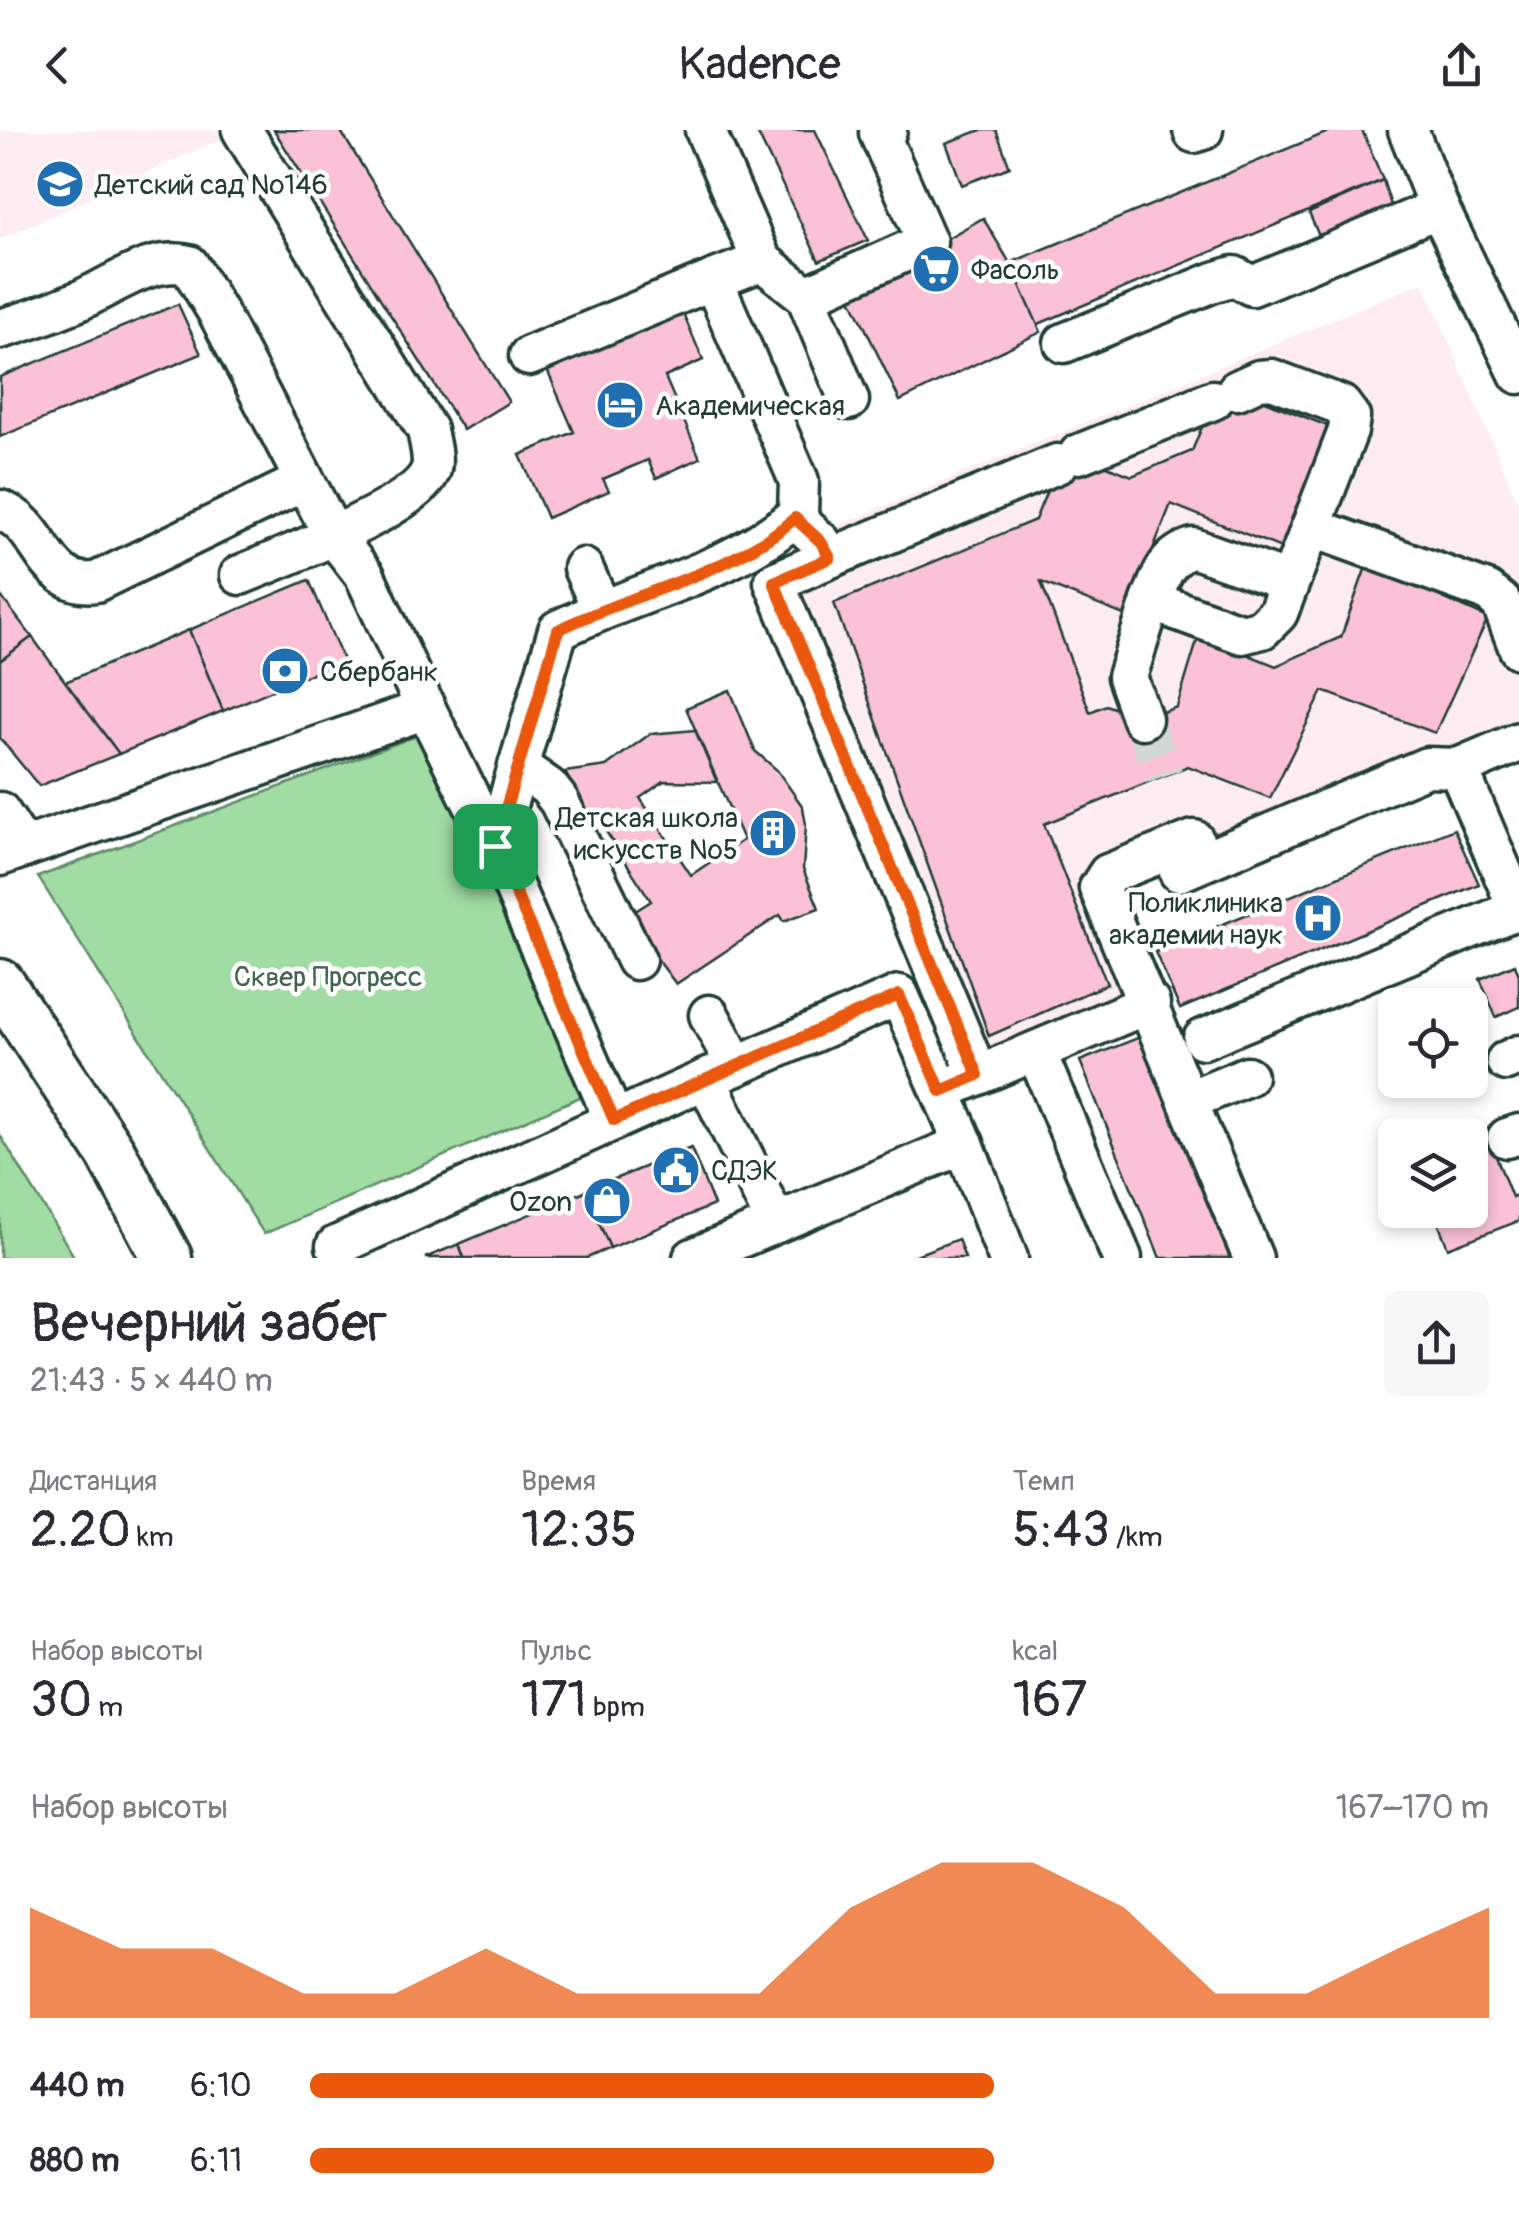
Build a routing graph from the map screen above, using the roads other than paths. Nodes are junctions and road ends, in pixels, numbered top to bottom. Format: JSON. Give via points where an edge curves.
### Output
{"nodes":[{"id":1,"x":242,"y":130,"type":"edge"},
{"id":2,"x":705,"y":130,"type":"edge"},
{"id":3,"x":886,"y":130,"type":"edge"},
{"id":4,"x":1193,"y":130,"type":"edge"},
{"id":5,"x":1203,"y":130,"type":"edge"},
{"id":6,"x":1408,"y":130,"type":"edge"},
{"id":7,"x":1440,"y":208,"type":"junction"},
{"id":8,"x":762,"y":261,"type":"junction"},
{"id":9,"x":713,"y":280,"type":"junction"},
{"id":10,"x":806,"y":296,"type":"junction"},
{"id":11,"x":0,"y":329,"type":"edge"},
{"id":12,"x":1064,"y":343,"type":"dead end"},
{"id":13,"x":529,"y":356,"type":"dead end"},
{"id":14,"x":1519,"y":374,"type":"edge"},
{"id":15,"x":849,"y":400,"type":"dead end"},
{"id":16,"x":304,"y":480,"type":"junction"},
{"id":17,"x":0,"y":510,"type":"edge"},
{"id":18,"x":795,"y":518,"type":"junction"},
{"id":19,"x":1311,"y":527,"type":"junction"},
{"id":20,"x":333,"y":535,"type":"junction"},
{"id":21,"x":830,"y":558,"type":"junction"},
{"id":22,"x":583,"y":568,"type":"dead end"},
{"id":23,"x":240,"y":575,"type":"dead end"},
{"id":24,"x":1289,"y":582,"type":"junction"},
{"id":25,"x":1151,"y":600,"type":"junction"},
{"id":26,"x":602,"y":608,"type":"junction"},
{"id":27,"x":1519,"y":649,"type":"edge"},
{"id":28,"x":426,"y":708,"type":"junction"},
{"id":29,"x":1142,"y":719,"type":"tunnel mouth"},
{"id":30,"x":1519,"y":742,"type":"edge"},
{"id":31,"x":518,"y":766,"type":"junction"},
{"id":32,"x":1458,"y":768,"type":"junction"},
{"id":33,"x":0,"y":812,"type":"edge"},
{"id":34,"x":495,"y":846,"type":"junction"},
{"id":35,"x":12,"y":852,"type":"edge"},
{"id":36,"x":1519,"y":910,"type":"edge"},
{"id":37,"x":636,"y":960,"type":"dead end"},
{"id":38,"x":0,"y":984,"type":"edge"},
{"id":39,"x":1150,"y":1003,"type":"junction"},
{"id":40,"x":709,"y":1015,"type":"dead end"},
{"id":41,"x":1203,"y":1039,"type":"dead end"},
{"id":42,"x":1036,"y":1050,"type":"junction"},
{"id":43,"x":721,"y":1072,"type":"junction"},
{"id":44,"x":978,"y":1075,"type":"junction"},
{"id":45,"x":1246,"y":1076,"type":"dead end"},
{"id":46,"x":941,"y":1091,"type":"junction"},
{"id":47,"x":1189,"y":1100,"type":"junction"},
{"id":48,"x":614,"y":1120,"type":"junction"},
{"id":49,"x":964,"y":1144,"type":"junction"},
{"id":50,"x":776,"y":1223,"type":"junction"},
{"id":51,"x":336,"y":1246,"type":"dead end"},
{"id":52,"x":742,"y":1248,"type":"edge"},
{"id":53,"x":168,"y":1258,"type":"edge"},
{"id":54,"x":693,"y":1258,"type":"edge"},
{"id":55,"x":1008,"y":1258,"type":"edge"},
{"id":56,"x":1122,"y":1258,"type":"edge"},
{"id":57,"x":1252,"y":1258,"type":"edge"}],
"edges":[{"from":1,"to":20,"type":"street","via":[[427,430],[430,472],[417,490]]},
{"from":2,"to":8,"type":"street"},
{"from":3,"to":10,"type":"street","via":[[878,133],[927,242]]},
{"from":4,"to":5,"type":"street"},
{"from":6,"to":7,"type":"street"},
{"from":7,"to":12,"type":"street","via":[[1252,286],[1234,276],[1214,282]]},
{"from":7,"to":14,"type":"street"},
{"from":8,"to":9,"type":"street"},
{"from":8,"to":10,"type":"street"},
{"from":9,"to":13,"type":"street"},
{"from":9,"to":18,"type":"street","via":[[799,481]]},
{"from":10,"to":15,"type":"street"},
{"from":11,"to":16,"type":"street","via":[[157,265],[189,265]]},
{"from":16,"to":17,"type":"street","via":[[96,582],[76,584]]},
{"from":16,"to":20,"type":"street"},
{"from":18,"to":21,"type":"street"},
{"from":18,"to":26,"type":"street","via":[[738,558]]},
{"from":19,"to":21,"type":"street","via":[[1350,417],[1341,405],[1272,379]]},
{"from":19,"to":24,"type":"street"},
{"from":19,"to":27,"type":"street","via":[[1487,592],[1502,602]]},
{"from":20,"to":23,"type":"street"},
{"from":20,"to":28,"type":"street","via":[[365,576]]},
{"from":21,"to":44,"type":"street","via":[[774,582]]},
{"from":22,"to":26,"type":"street"},
{"from":24,"to":25,"type":"street","via":[[1193,548],[1166,566]]},
{"from":24,"to":25,"type":"street","via":[[1278,613],[1262,629],[1242,634]]},
{"from":25,"to":29,"type":"street","via":[[1127,677]]},
{"from":26,"to":31,"type":"street","via":[[558,630]]},
{"from":28,"to":34,"type":"street"},
{"from":28,"to":35,"type":"street"},
{"from":30,"to":32,"type":"street"},
{"from":31,"to":34,"type":"street"},
{"from":31,"to":37,"type":"street","via":[[559,800]]},
{"from":32,"to":36,"type":"street"},
{"from":32,"to":39,"type":"street","via":[[1427,767],[1186,856],[1108,874],[1100,888]]},
{"from":33,"to":35,"type":"street"},
{"from":34,"to":48,"type":"street"},
{"from":36,"to":41,"type":"street"},
{"from":38,"to":53,"type":"main road","via":[[111,1154]]},
{"from":39,"to":42,"type":"street"},
{"from":39,"to":47,"type":"street"},
{"from":40,"to":43,"type":"street"},
{"from":42,"to":44,"type":"street"},
{"from":42,"to":56,"type":"street"},
{"from":43,"to":46,"type":"street","via":[[899,995]]},
{"from":43,"to":48,"type":"street"},
{"from":43,"to":50,"type":"street"},
{"from":44,"to":46,"type":"street"},
{"from":45,"to":47,"type":"street"},
{"from":46,"to":49,"type":"street"},
{"from":47,"to":57,"type":"street"},
{"from":48,"to":51,"type":"street"},
{"from":49,"to":50,"type":"street"},
{"from":49,"to":55,"type":"street"},
{"from":50,"to":52,"type":"street"},
{"from":52,"to":54,"type":"street"}]}
